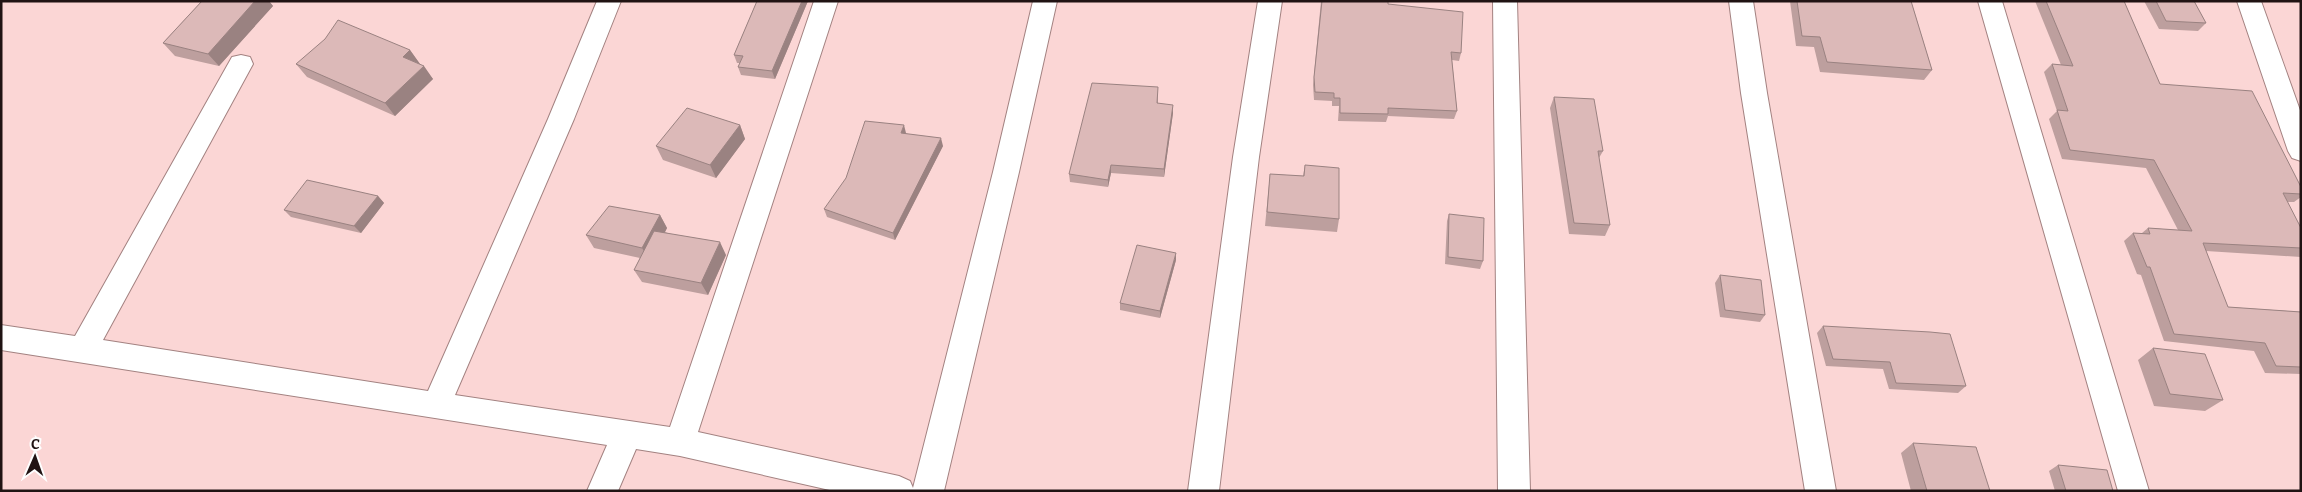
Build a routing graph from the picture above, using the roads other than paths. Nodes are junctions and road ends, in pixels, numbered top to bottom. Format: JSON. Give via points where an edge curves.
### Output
{"nodes":[{"id":1,"x":609,"y":1,"type":"edge"},
{"id":2,"x":826,"y":1,"type":"edge"},
{"id":3,"x":1045,"y":1,"type":"edge"},
{"id":4,"x":1270,"y":1,"type":"edge"},
{"id":5,"x":1505,"y":1,"type":"edge"},
{"id":6,"x":1741,"y":1,"type":"edge"},
{"id":7,"x":1990,"y":1,"type":"edge"},
{"id":8,"x":2249,"y":1,"type":"edge"},
{"id":9,"x":241,"y":64,"type":"dead end"},
{"id":10,"x":2301,"y":150,"type":"edge"},
{"id":11,"x":1,"y":337,"type":"edge"},
{"id":12,"x":83,"y":350,"type":"junction"},
{"id":13,"x":436,"y":406,"type":"junction"},
{"id":14,"x":627,"y":434,"type":"junction"},
{"id":15,"x":680,"y":442,"type":"junction"},
{"id":16,"x":602,"y":491,"type":"edge"},
{"id":17,"x":899,"y":491,"type":"edge"},
{"id":18,"x":928,"y":491,"type":"edge"},
{"id":19,"x":1203,"y":491,"type":"edge"},
{"id":20,"x":1514,"y":491,"type":"edge"},
{"id":21,"x":1821,"y":491,"type":"edge"},
{"id":22,"x":2134,"y":491,"type":"edge"}],
"edges":[{"from":1,"to":13,"type":"lane"},
{"from":2,"to":15,"type":"lane"},
{"from":3,"to":18,"type":"lane"},
{"from":4,"to":19,"type":"lane","via":[[1246,157]]},
{"from":5,"to":20,"type":"lane"},
{"from":6,"to":21,"type":"lane"},
{"from":7,"to":22,"type":"lane"},
{"from":8,"to":10,"type":"lane"},
{"from":9,"to":12,"type":"lane"},
{"from":11,"to":12,"type":"lane"},
{"from":12,"to":13,"type":"lane"},
{"from":13,"to":14,"type":"lane"},
{"from":14,"to":15,"type":"lane"},
{"from":14,"to":16,"type":"lane"},
{"from":15,"to":17,"type":"lane"}]}
